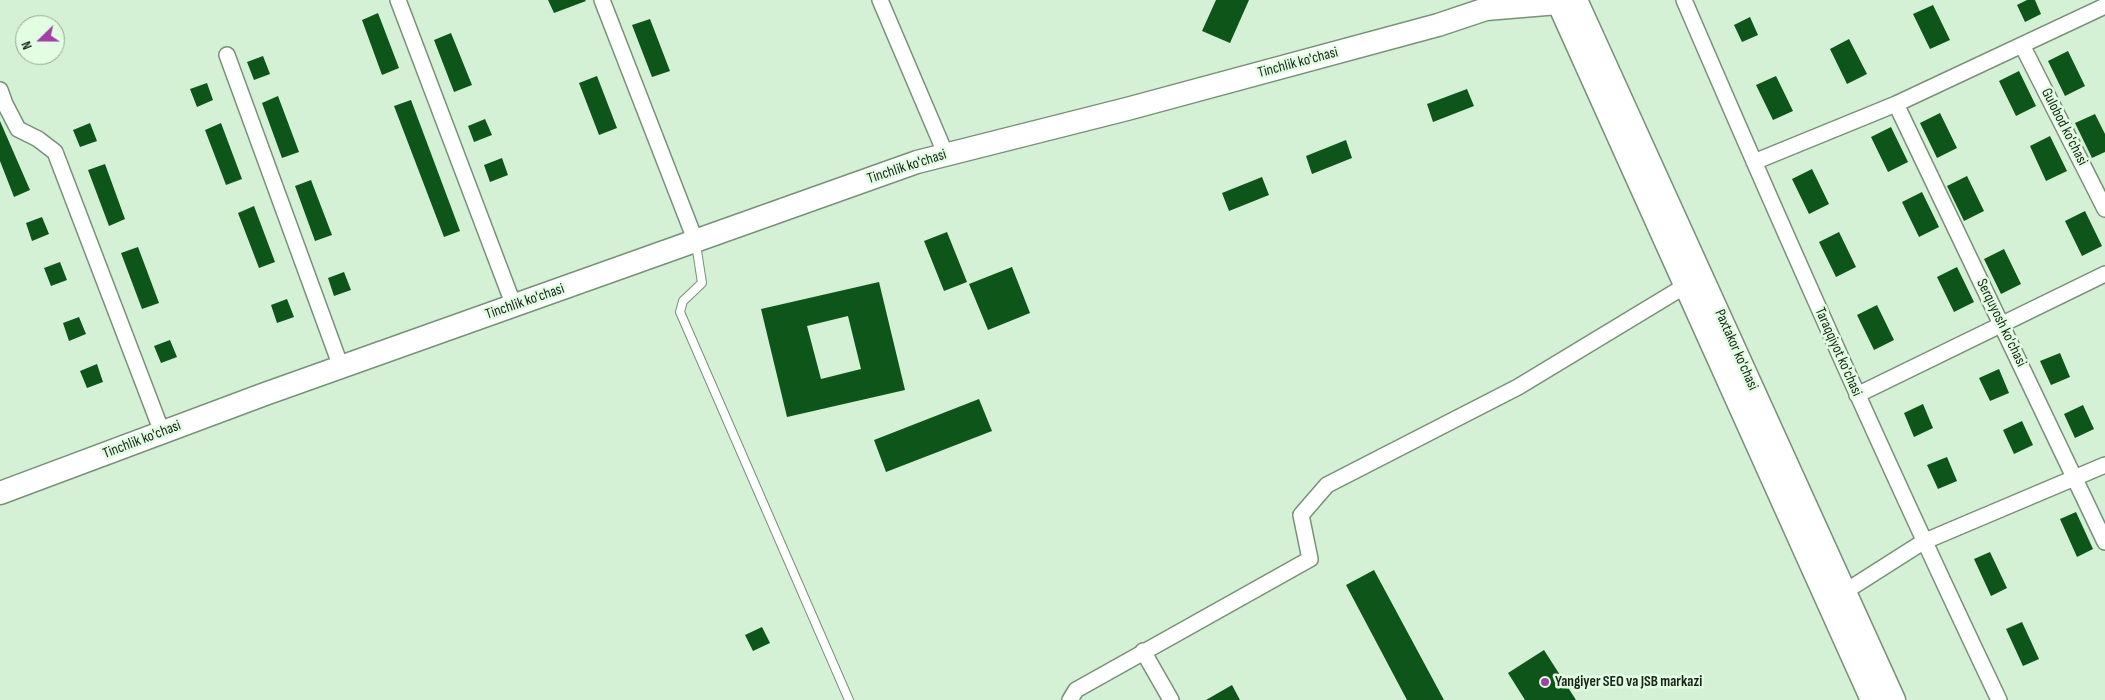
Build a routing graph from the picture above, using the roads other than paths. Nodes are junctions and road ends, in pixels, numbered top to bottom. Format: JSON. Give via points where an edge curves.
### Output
{"nodes":[{"id":1,"x":398,"y":0,"type":"edge"},
{"id":2,"x":602,"y":0,"type":"edge"},
{"id":3,"x":880,"y":0,"type":"edge"},
{"id":4,"x":1684,"y":0,"type":"edge"},
{"id":5,"x":1564,"y":1,"type":"edge"},
{"id":6,"x":1492,"y":4,"type":"edge"},
{"id":7,"x":2105,"y":6,"type":"edge"},
{"id":8,"x":2022,"y":45,"type":"junction"},
{"id":9,"x":227,"y":54,"type":"dead end"},
{"id":10,"x":0,"y":90,"type":"edge"},
{"id":11,"x":1896,"y":104,"type":"junction"},
{"id":12,"x":946,"y":155,"type":"junction"},
{"id":13,"x":1754,"y":162,"type":"junction"},
{"id":14,"x":2105,"y":209,"type":"edge"},
{"id":15,"x":696,"y":242,"type":"junction"},
{"id":16,"x":2105,"y":274,"type":"edge"},
{"id":17,"x":1685,"y":286,"type":"junction"},
{"id":18,"x":514,"y":306,"type":"junction"},
{"id":19,"x":2002,"y":325,"type":"junction"},
{"id":20,"x":341,"y":367,"type":"junction"},
{"id":21,"x":1857,"y":395,"type":"junction"},
{"id":22,"x":162,"y":432,"type":"junction"},
{"id":23,"x":2105,"y":465,"type":"edge"},
{"id":24,"x":2075,"y":478,"type":"junction"},
{"id":25,"x":0,"y":480,"type":"edge"},
{"id":26,"x":36,"y":480,"type":"junction"},
{"id":27,"x":0,"y":493,"type":"edge"},
{"id":28,"x":1923,"y":542,"type":"junction"},
{"id":29,"x":2105,"y":542,"type":"edge"},
{"id":30,"x":1846,"y":591,"type":"junction"},
{"id":31,"x":1143,"y":651,"type":"junction"},
{"id":32,"x":849,"y":700,"type":"edge"},
{"id":33,"x":1070,"y":700,"type":"edge"},
{"id":34,"x":1170,"y":700,"type":"edge"},
{"id":35,"x":1872,"y":700,"type":"edge"},
{"id":36,"x":1894,"y":700,"type":"edge"},
{"id":37,"x":1999,"y":700,"type":"edge"}],
"edges":[{"from":1,"to":18,"type":"street"},
{"from":2,"to":15,"type":"street"},
{"from":3,"to":12,"type":"street"},
{"from":4,"to":13,"type":"street","name":"Taraqqiyot ko'chasi"},
{"from":5,"to":6,"type":"main road","name":"Tinchlik ko'chasi"},
{"from":5,"to":17,"type":"main road","name":"Paxtakor ko'chasi"},
{"from":5,"to":30,"type":"main road","name":"Paxtakor ko'chasi"},
{"from":6,"to":12,"type":"main road","name":"Tinchlik ko'chasi","via":[[1438,25]]},
{"from":7,"to":8,"type":"street"},
{"from":8,"to":11,"type":"street"},
{"from":8,"to":14,"type":"street","name":"Gulobod ko'chasi"},
{"from":9,"to":20,"type":"street"},
{"from":10,"to":22,"type":"street","via":[[18,129],[38,138],[55,152]]},
{"from":11,"to":13,"type":"street"},
{"from":11,"to":19,"type":"street","name":"Serquyosh ko'chasi"},
{"from":12,"to":15,"type":"main road","name":"Tinchlik ko'chasi","via":[[917,162]]},
{"from":13,"to":21,"type":"street","name":"Taraqqiyot ko'chasi"},
{"from":15,"to":18,"type":"main road","name":"Tinchlik ko'chasi"},
{"from":15,"to":32,"type":"lane","via":[[702,283],[683,301],[680,312]]},
{"from":16,"to":19,"type":"street"},
{"from":17,"to":31,"type":"street","via":[[1518,386],[1327,485],[1302,515],[1310,559]]},
{"from":17,"to":35,"type":"main road","name":"Paxtakor ko'chasi"},
{"from":18,"to":20,"type":"main road","name":"Tinchlik ko'chasi"},
{"from":19,"to":21,"type":"street"},
{"from":19,"to":24,"type":"street","name":"Serquyosh ko'chasi"},
{"from":20,"to":22,"type":"main road","name":"Tinchlik ko'chasi"},
{"from":21,"to":28,"type":"street","name":"Taraqqiyot ko'chasi"},
{"from":22,"to":26,"type":"main road","name":"Tinchlik ko'chasi"},
{"from":23,"to":24,"type":"street"},
{"from":24,"to":28,"type":"street"},
{"from":24,"to":29,"type":"street","name":"Serquyosh ko'chasi"},
{"from":25,"to":26,"type":"main road"},
{"from":26,"to":27,"type":"main road","name":"Tinchlik ko'chasi"},
{"from":28,"to":30,"type":"street"},
{"from":28,"to":37,"type":"street","name":"Taraqqiyot ko'chasi"},
{"from":30,"to":36,"type":"main road","name":"Paxtakor ko'chasi"},
{"from":31,"to":33,"type":"street","via":[[1076,690]]},
{"from":31,"to":34,"type":"street"}]}
